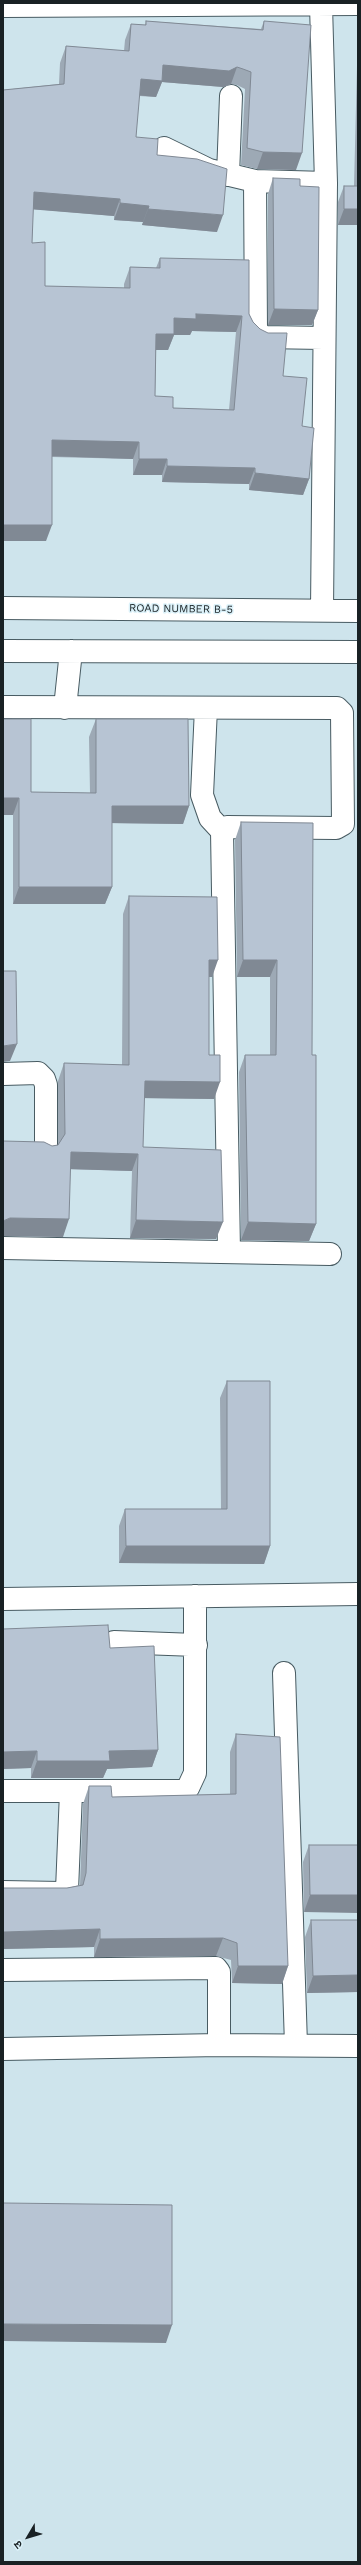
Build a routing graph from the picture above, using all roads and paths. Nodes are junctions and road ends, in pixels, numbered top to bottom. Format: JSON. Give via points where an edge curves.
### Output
{"nodes":[{"id":1,"x":283,"y":4,"type":"edge"},
{"id":2,"x":358,"y":4,"type":"edge"},
{"id":3,"x":321,"y":5,"type":"junction"},
{"id":4,"x":3,"y":6,"type":"edge"},
{"id":5,"x":231,"y":96,"type":"dead end"},
{"id":6,"x":164,"y":148,"type":"dead end"},
{"id":7,"x":228,"y":175,"type":"junction"},
{"id":8,"x":255,"y":181,"type":"junction"},
{"id":9,"x":326,"y":183,"type":"junction"},
{"id":10,"x":323,"y":338,"type":"junction"},
{"id":11,"x":3,"y":608,"type":"edge"},
{"id":12,"x":322,"y":610,"type":"junction"},
{"id":13,"x":358,"y":611,"type":"edge"},
{"id":14,"x":3,"y":651,"type":"edge"},
{"id":15,"x":71,"y":651,"type":"junction"},
{"id":16,"x":358,"y":652,"type":"edge"},
{"id":17,"x":3,"y":708,"type":"edge"},
{"id":18,"x":65,"y":708,"type":"junction"},
{"id":19,"x":206,"y":708,"type":"junction"},
{"id":20,"x":222,"y":831,"type":"junction"},
{"id":21,"x":3,"y":1074,"type":"edge"},
{"id":22,"x":46,"y":1151,"type":"edge"},
{"id":23,"x":3,"y":1248,"type":"edge"},
{"id":24,"x":229,"y":1252,"type":"junction"},
{"id":25,"x":330,"y":1254,"type":"dead end"},
{"id":26,"x":358,"y":1594,"type":"edge"},
{"id":27,"x":195,"y":1596,"type":"junction"},
{"id":28,"x":3,"y":1599,"type":"edge"},
{"id":29,"x":114,"y":1642,"type":"dead end"},
{"id":30,"x":196,"y":1645,"type":"junction"},
{"id":31,"x":284,"y":1673,"type":"dead end"},
{"id":32,"x":265,"y":1742,"type":"edge"},
{"id":33,"x":287,"y":1742,"type":"junction"},
{"id":34,"x":3,"y":1791,"type":"edge"},
{"id":35,"x":71,"y":1792,"type":"junction"},
{"id":36,"x":290,"y":1849,"type":"junction"},
{"id":37,"x":313,"y":1849,"type":"edge"},
{"id":38,"x":3,"y":1892,"type":"edge"},
{"id":39,"x":292,"y":1924,"type":"junction"},
{"id":40,"x":314,"y":1924,"type":"edge"},
{"id":41,"x":3,"y":1970,"type":"edge"},
{"id":42,"x":218,"y":2045,"type":"junction"},
{"id":43,"x":296,"y":2045,"type":"junction"},
{"id":44,"x":358,"y":2046,"type":"edge"},
{"id":45,"x":3,"y":2050,"type":"edge"}],
"edges":[{"from":1,"to":3,"type":"street"},
{"from":1,"to":4,"type":"street"},
{"from":2,"to":3,"type":"street"},
{"from":3,"to":9,"type":"street"},
{"from":5,"to":7,"type":"street"},
{"from":6,"to":7,"type":"street","via":[[209,170]]},
{"from":7,"to":8,"type":"street"},
{"from":8,"to":9,"type":"street"},
{"from":8,"to":10,"type":"street","via":[[256,330],[263,337]]},
{"from":9,"to":10,"type":"street"},
{"from":10,"to":12,"type":"street"},
{"from":11,"to":12,"type":"street","name":"ROAD NUMBER B-5"},
{"from":12,"to":13,"type":"street","name":"ROAD NUMBER B-5"},
{"from":14,"to":15,"type":"street"},
{"from":15,"to":16,"type":"street"},
{"from":15,"to":18,"type":"street"},
{"from":17,"to":18,"type":"street"},
{"from":18,"to":19,"type":"street"},
{"from":19,"to":20,"type":"street","via":[[202,795],[210,818]]},
{"from":19,"to":20,"type":"street","via":[[337,708],[342,713],[343,824],[336,828],[227,827]]},
{"from":20,"to":24,"type":"street"},
{"from":21,"to":22,"type":"street","via":[[38,1073],[44,1079]]},
{"from":23,"to":24,"type":"street"},
{"from":24,"to":25,"type":"street"},
{"from":26,"to":27,"type":"street"},
{"from":27,"to":28,"type":"street"},
{"from":27,"to":30,"type":"street"},
{"from":29,"to":30,"type":"street"},
{"from":30,"to":35,"type":"street","via":[[195,1773],[188,1788],[182,1791]]},
{"from":31,"to":33,"type":"street"},
{"from":32,"to":33,"type":"street"},
{"from":33,"to":36,"type":"street"},
{"from":34,"to":35,"type":"street"},
{"from":35,"to":38,"type":"street","via":[[67,1890],[61,1893]]},
{"from":36,"to":37,"type":"street"},
{"from":36,"to":39,"type":"street"},
{"from":39,"to":40,"type":"street"},
{"from":39,"to":43,"type":"street"},
{"from":41,"to":42,"type":"street","via":[[216,1968],[219,1972]]},
{"from":42,"to":43,"type":"street"},
{"from":42,"to":45,"type":"street"},
{"from":43,"to":44,"type":"street"}]}
